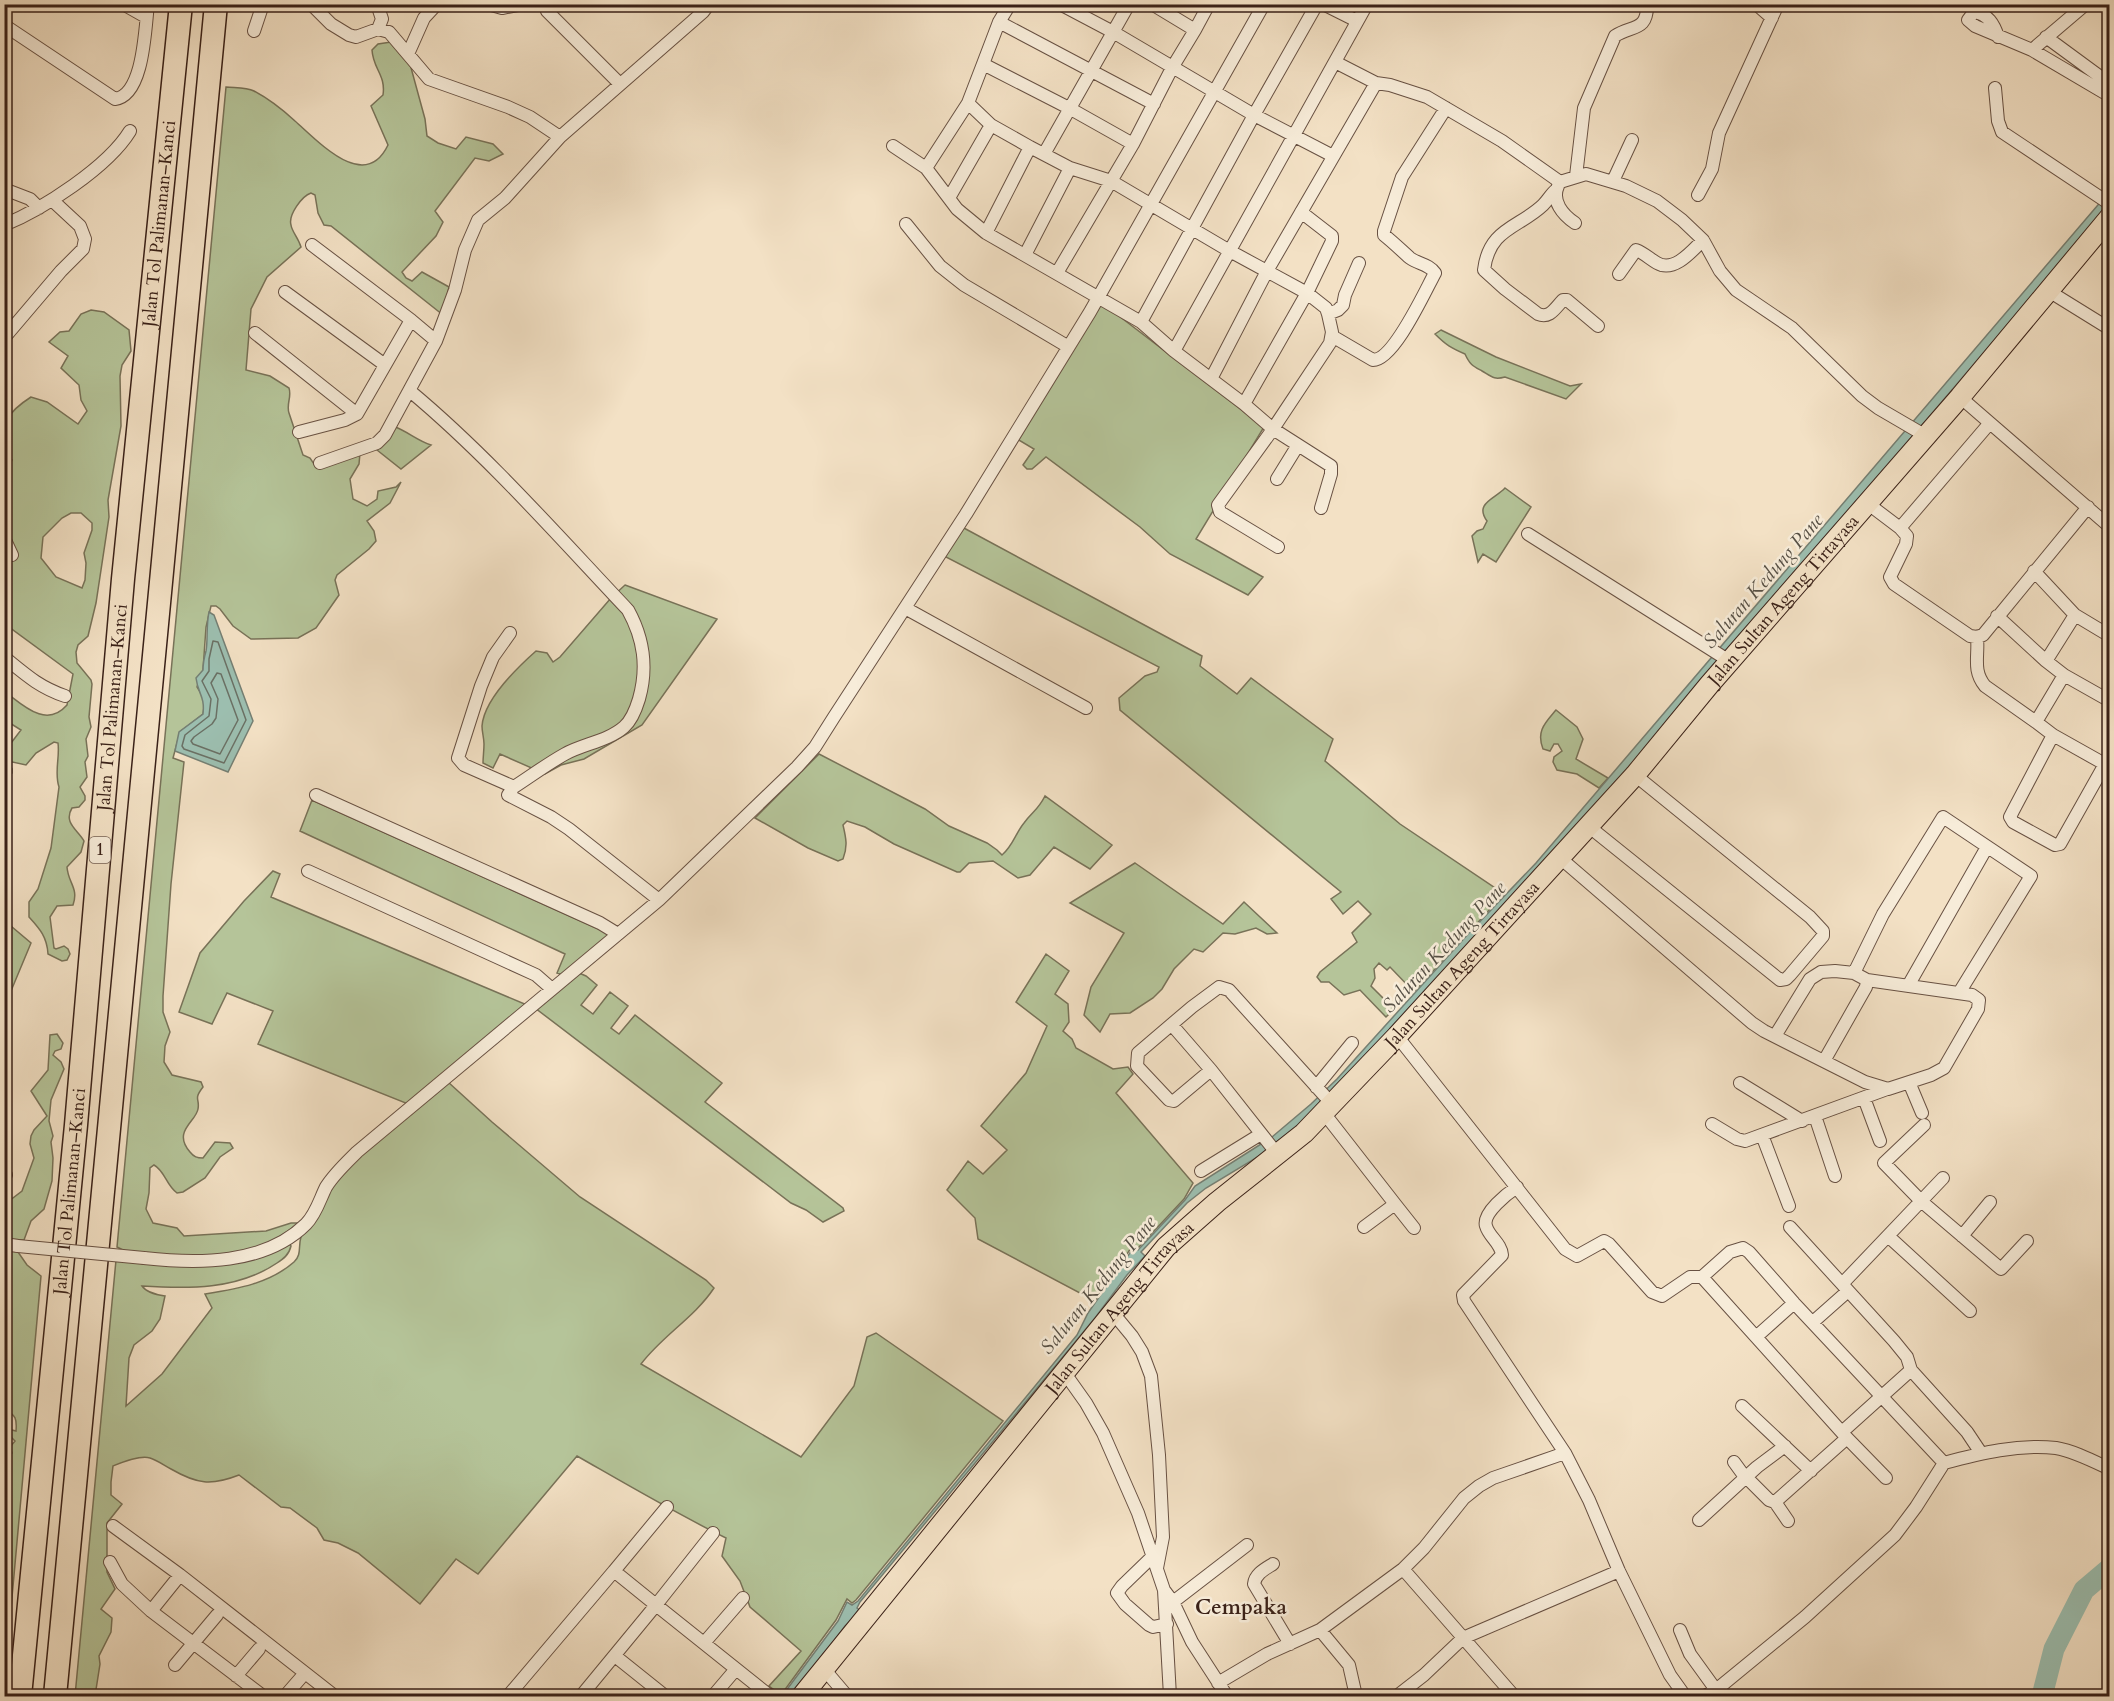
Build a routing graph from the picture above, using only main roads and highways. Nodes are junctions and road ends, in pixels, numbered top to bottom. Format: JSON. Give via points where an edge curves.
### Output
{"nodes":[{"id":1,"x":181,"y":4,"type":"edge"},
{"id":2,"x":216,"y":4,"type":"edge"},
{"id":3,"x":2109,"y":217,"type":"edge"},
{"id":4,"x":128,"y":534,"type":"junction"},
{"id":5,"x":165,"y":538,"type":"junction"},
{"id":6,"x":20,"y":1696,"type":"edge"},
{"id":7,"x":55,"y":1696,"type":"edge"},
{"id":8,"x":802,"y":1696,"type":"edge"}],
"edges":[{"from":1,"to":4,"type":"highway","name":"Jalan Tol Palimanan–Kanci","number":"1"},
{"from":2,"to":5,"type":"highway","name":"Jalan Tol Palimanan–Kanci","number":"1"},
{"from":3,"to":8,"type":"main road","name":"Jalan Sultan Ageng Tirtayasa","via":[[1635,775],[1397,1036],[1325,1100],[1276,1152],[1166,1247]]},
{"from":4,"to":5,"type":"highway"},
{"from":4,"to":6,"type":"highway","name":"Jalan Tol Palimanan–Kanci","number":"1"},
{"from":5,"to":7,"type":"highway","name":"Jalan Tol Palimanan–Kanci","number":"1"}]}
